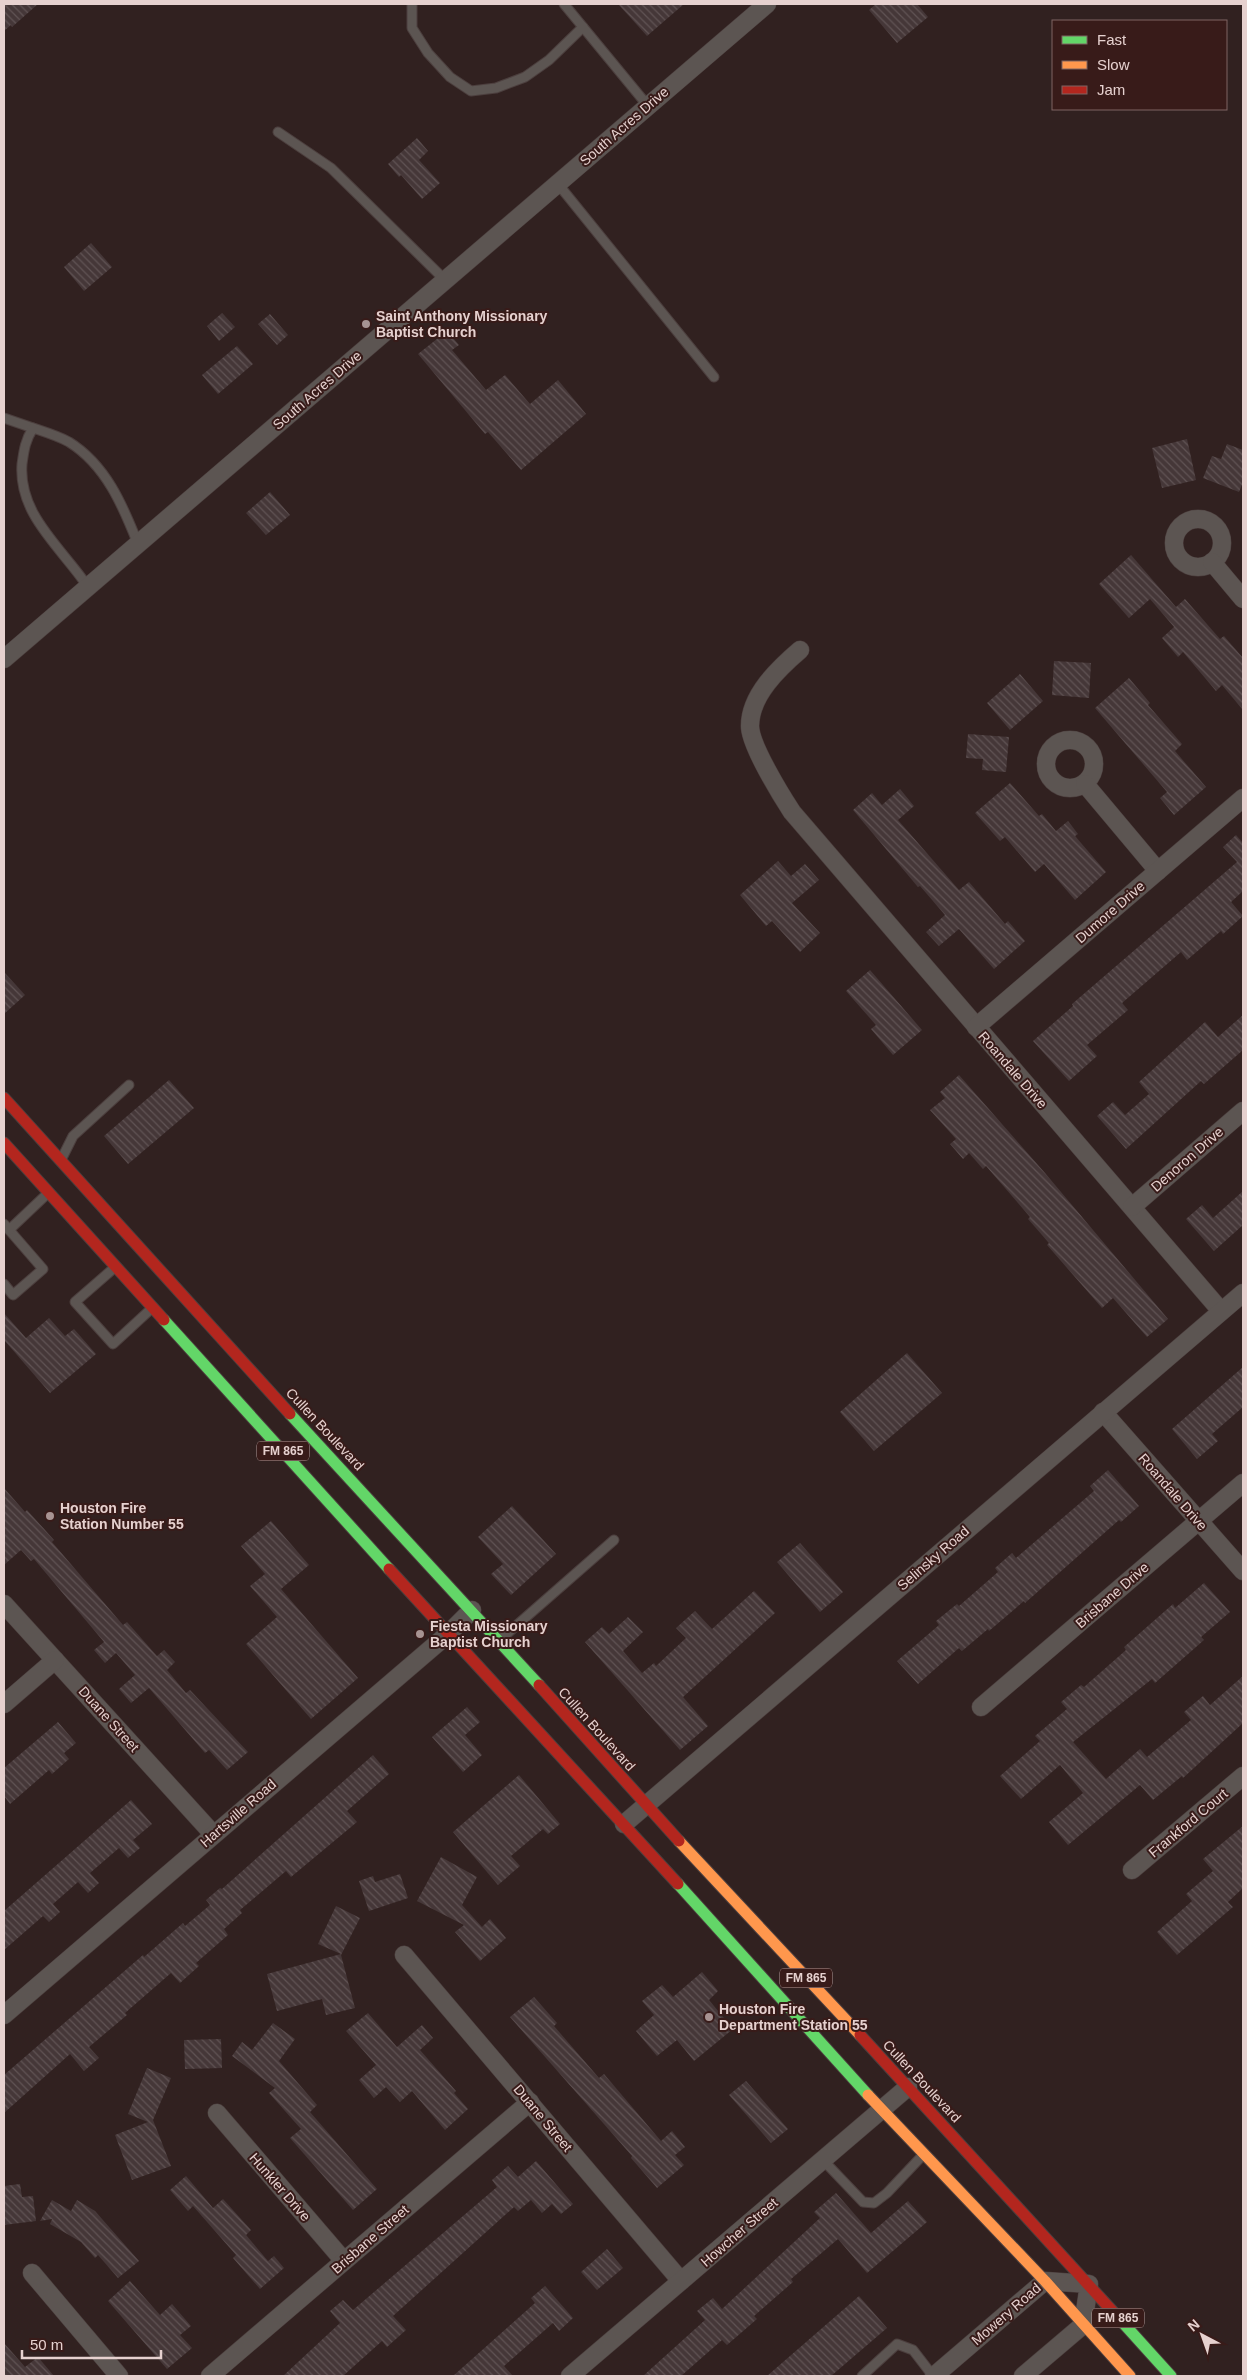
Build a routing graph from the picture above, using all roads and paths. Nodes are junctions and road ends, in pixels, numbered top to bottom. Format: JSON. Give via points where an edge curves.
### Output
{"nodes":[{"id":1,"x":412,"y":4,"type":"edge"},
{"id":2,"x":564,"y":4,"type":"edge"},
{"id":3,"x":767,"y":4,"type":"edge"},
{"id":4,"x":583,"y":27,"type":"junction"},
{"id":5,"x":648,"y":106,"type":"junction"},
{"id":6,"x":278,"y":132,"type":"dead end"},
{"id":7,"x":558,"y":184,"type":"junction"},
{"id":8,"x":446,"y":280,"type":"junction"},
{"id":9,"x":714,"y":377,"type":"dead end"},
{"id":10,"x":4,"y":418,"type":"edge"},
{"id":11,"x":33,"y":428,"type":"junction"},
{"id":12,"x":138,"y":544,"type":"junction"},
{"id":13,"x":1212,"y":562,"type":"dead end"},
{"id":14,"x":88,"y":587,"type":"junction"},
{"id":15,"x":1243,"y":599,"type":"edge"},
{"id":16,"x":800,"y":650,"type":"dead end"},
{"id":17,"x":4,"y":659,"type":"edge"},
{"id":18,"x":1085,"y":784,"type":"dead end"},
{"id":19,"x":1243,"y":798,"type":"edge"},
{"id":20,"x":1158,"y":871,"type":"junction"},
{"id":21,"x":976,"y":1027,"type":"junction"},
{"id":22,"x":129,"y":1085,"type":"dead end"},
{"id":23,"x":4,"y":1098,"type":"edge"},
{"id":24,"x":1243,"y":1111,"type":"edge"},
{"id":25,"x":4,"y":1143,"type":"edge"},
{"id":26,"x":61,"y":1161,"type":"junction"},
{"id":27,"x":49,"y":1192,"type":"junction"},
{"id":28,"x":1132,"y":1207,"type":"junction"},
{"id":29,"x":6,"y":1227,"type":"edge"},
{"id":30,"x":116,"y":1266,"type":"junction"},
{"id":31,"x":168,"y":1278,"type":"junction"},
{"id":32,"x":4,"y":1284,"type":"edge"},
{"id":33,"x":1243,"y":1293,"type":"edge"},
{"id":34,"x":145,"y":1298,"type":"junction"},
{"id":35,"x":154,"y":1307,"type":"junction"},
{"id":36,"x":1221,"y":1311,"type":"junction"},
{"id":37,"x":1103,"y":1412,"type":"junction"},
{"id":38,"x":317,"y":1444,"type":"junction"},
{"id":39,"x":294,"y":1464,"type":"junction"},
{"id":40,"x":1243,"y":1483,"type":"edge"},
{"id":41,"x":1199,"y":1521,"type":"junction"},
{"id":42,"x":614,"y":1540,"type":"dead end"},
{"id":43,"x":1243,"y":1571,"type":"edge"},
{"id":44,"x":4,"y":1604,"type":"edge"},
{"id":45,"x":472,"y":1610,"type":"junction"},
{"id":46,"x":448,"y":1634,"type":"junction"},
{"id":47,"x":499,"y":1641,"type":"junction"},
{"id":48,"x":55,"y":1660,"type":"junction"},
{"id":49,"x":4,"y":1704,"type":"edge"},
{"id":50,"x":981,"y":1706,"type":"dead end"},
{"id":51,"x":1243,"y":1776,"type":"edge"},
{"id":52,"x":646,"y":1805,"type":"junction"},
{"id":53,"x":624,"y":1824,"type":"junction"},
{"id":54,"x":213,"y":1834,"type":"junction"},
{"id":55,"x":1132,"y":1870,"type":"dead end"},
{"id":56,"x":779,"y":1948,"type":"junction"},
{"id":57,"x":404,"y":1955,"type":"dead end"},
{"id":58,"x":761,"y":1963,"type":"junction"},
{"id":59,"x":4,"y":2014,"type":"edge"},
{"id":60,"x":908,"y":2087,"type":"junction"},
{"id":61,"x":530,"y":2102,"type":"junction"},
{"id":62,"x":881,"y":2110,"type":"junction"},
{"id":63,"x":216,"y":2113,"type":"dead end"},
{"id":64,"x":924,"y":2154,"type":"junction"},
{"id":65,"x":823,"y":2160,"type":"junction"},
{"id":66,"x":344,"y":2261,"type":"junction"},
{"id":67,"x":32,"y":2272,"type":"dead end"},
{"id":68,"x":681,"y":2281,"type":"junction"},
{"id":69,"x":1045,"y":2281,"type":"junction"},
{"id":70,"x":1089,"y":2284,"type":"junction"},
{"id":71,"x":1083,"y":2326,"type":"junction"},
{"id":72,"x":119,"y":2376,"type":"edge"},
{"id":73,"x":210,"y":2376,"type":"edge"},
{"id":74,"x":570,"y":2376,"type":"edge"},
{"id":75,"x":862,"y":2376,"type":"edge"},
{"id":76,"x":933,"y":2376,"type":"edge"},
{"id":77,"x":1023,"y":2376,"type":"edge"},
{"id":78,"x":1130,"y":2376,"type":"edge"},
{"id":79,"x":1171,"y":2376,"type":"edge"}],
"edges":[{"from":1,"to":4,"type":"lane","via":[[412,28],[428,54],[450,77],[471,91],[496,88],[525,77],[549,60]]},
{"from":2,"to":4,"type":"lane"},
{"from":3,"to":5,"type":"street","name":"South Acres Drive"},
{"from":4,"to":5,"type":"lane"},
{"from":5,"to":7,"type":"street","name":"South Acres Drive"},
{"from":6,"to":8,"type":"lane","via":[[331,168]]},
{"from":7,"to":8,"type":"street","name":"South Acres Drive"},
{"from":7,"to":9,"type":"lane"},
{"from":8,"to":12,"type":"street","name":"South Acres Drive"},
{"from":10,"to":11,"type":"lane"},
{"from":11,"to":12,"type":"lane","via":[[70,442],[102,472],[120,502]]},
{"from":11,"to":14,"type":"lane","via":[[24,442],[21,479],[27,505]]},
{"from":12,"to":14,"type":"street","name":"South Acres Drive"},
{"from":13,"to":15,"type":"street"},
{"from":14,"to":17,"type":"street","name":"South Acres Drive"},
{"from":16,"to":21,"type":"street","name":"Roandale Drive","via":[[764,687],[754,708],[750,726],[759,752],[776,787],[805,828]]},
{"from":18,"to":20,"type":"street"},
{"from":19,"to":20,"type":"street","name":"Dumore Drive"},
{"from":20,"to":21,"type":"street","name":"Dumore Drive"},
{"from":21,"to":28,"type":"street","name":"Roandale Drive"},
{"from":22,"to":26,"type":"lane","via":[[73,1136]]},
{"from":23,"to":26,"type":"main road","name":"Cullen Boulevard","number":"FM 865"},
{"from":24,"to":28,"type":"street","name":"Denoron Drive"},
{"from":25,"to":27,"type":"main road","number":"FM 865"},
{"from":26,"to":31,"type":"main road","name":"Cullen Boulevard","number":"FM 865"},
{"from":27,"to":29,"type":"lane"},
{"from":27,"to":30,"type":"main road","number":"FM 865"},
{"from":28,"to":36,"type":"street","name":"Roandale Drive"},
{"from":29,"to":32,"type":"lane","via":[[43,1269],[14,1295]]},
{"from":30,"to":34,"type":"main road","number":"FM 865"},
{"from":30,"to":35,"type":"lane","via":[[76,1302],[112,1344]]},
{"from":31,"to":34,"type":"main road"},
{"from":31,"to":38,"type":"main road","name":"Cullen Boulevard","number":"FM 865"},
{"from":33,"to":36,"type":"street","name":"Selinsky Road"},
{"from":34,"to":35,"type":"main road","number":"FM 865"},
{"from":35,"to":39,"type":"main road","number":"FM 865"},
{"from":36,"to":37,"type":"street","name":"Selinsky Road"},
{"from":37,"to":41,"type":"street","name":"Roandale Drive"},
{"from":37,"to":52,"type":"street","name":"Selinsky Road"},
{"from":38,"to":39,"type":"main road"},
{"from":38,"to":45,"type":"main road","name":"Cullen Boulevard","number":"FM 865"},
{"from":39,"to":46,"type":"main road","number":"FM 865"},
{"from":40,"to":41,"type":"street","name":"Brisbane Drive"},
{"from":41,"to":43,"type":"street","name":"Roandale Drive"},
{"from":41,"to":50,"type":"street","name":"Brisbane Drive"},
{"from":42,"to":47,"type":"lane"},
{"from":44,"to":48,"type":"street","name":"Duane Street"},
{"from":45,"to":46,"type":"street","name":"Hartsville Road"},
{"from":45,"to":47,"type":"main road","name":"Cullen Boulevard","number":"FM 865"},
{"from":46,"to":53,"type":"main road","number":"FM 865"},
{"from":46,"to":54,"type":"street","name":"Hartsville Road"},
{"from":47,"to":52,"type":"main road","name":"Cullen Boulevard","number":"FM 865"},
{"from":48,"to":49,"type":"street"},
{"from":48,"to":54,"type":"street","name":"Duane Street"},
{"from":51,"to":55,"type":"street","name":"Frankford Court"},
{"from":52,"to":53,"type":"street","name":"Selinsky Road"},
{"from":52,"to":56,"type":"main road","name":"Cullen Boulevard","number":"FM 865"},
{"from":53,"to":58,"type":"main road","number":"FM 865"},
{"from":54,"to":59,"type":"street","name":"Hartsville Road"},
{"from":56,"to":58,"type":"main road"},
{"from":56,"to":60,"type":"main road","name":"Cullen Boulevard","number":"FM 865"},
{"from":57,"to":61,"type":"street","name":"Duane Street"},
{"from":58,"to":62,"type":"main road","number":"FM 865"},
{"from":60,"to":62,"type":"street","name":"Howcher Street"},
{"from":60,"to":70,"type":"main road","name":"Cullen Boulevard","number":"FM 865"},
{"from":61,"to":66,"type":"street","name":"Brisbane Street"},
{"from":61,"to":68,"type":"street","name":"Duane Street"},
{"from":62,"to":64,"type":"main road","number":"FM 865"},
{"from":62,"to":65,"type":"street","name":"Howcher Street"},
{"from":63,"to":66,"type":"street","name":"Hunkler Drive"},
{"from":64,"to":65,"type":"lane","via":[[874,2203],[863,2202]]},
{"from":64,"to":69,"type":"main road","number":"FM 865"},
{"from":65,"to":68,"type":"street","name":"Howcher Street"},
{"from":66,"to":73,"type":"street","name":"Brisbane Street"},
{"from":67,"to":72,"type":"street"},
{"from":68,"to":74,"type":"street","name":"Howcher Street"},
{"from":69,"to":70,"type":"street","name":"Mowery Road"},
{"from":69,"to":71,"type":"main road","number":"FM 865"},
{"from":69,"to":76,"type":"street","name":"Mowery Road"},
{"from":70,"to":71,"type":"street"},
{"from":70,"to":79,"type":"main road","name":"Cullen Boulevard","number":"FM 865"},
{"from":71,"to":77,"type":"street"},
{"from":71,"to":78,"type":"main road","number":"FM 865"},
{"from":75,"to":76,"type":"lane","via":[[897,2344],[912,2350]]}]}
